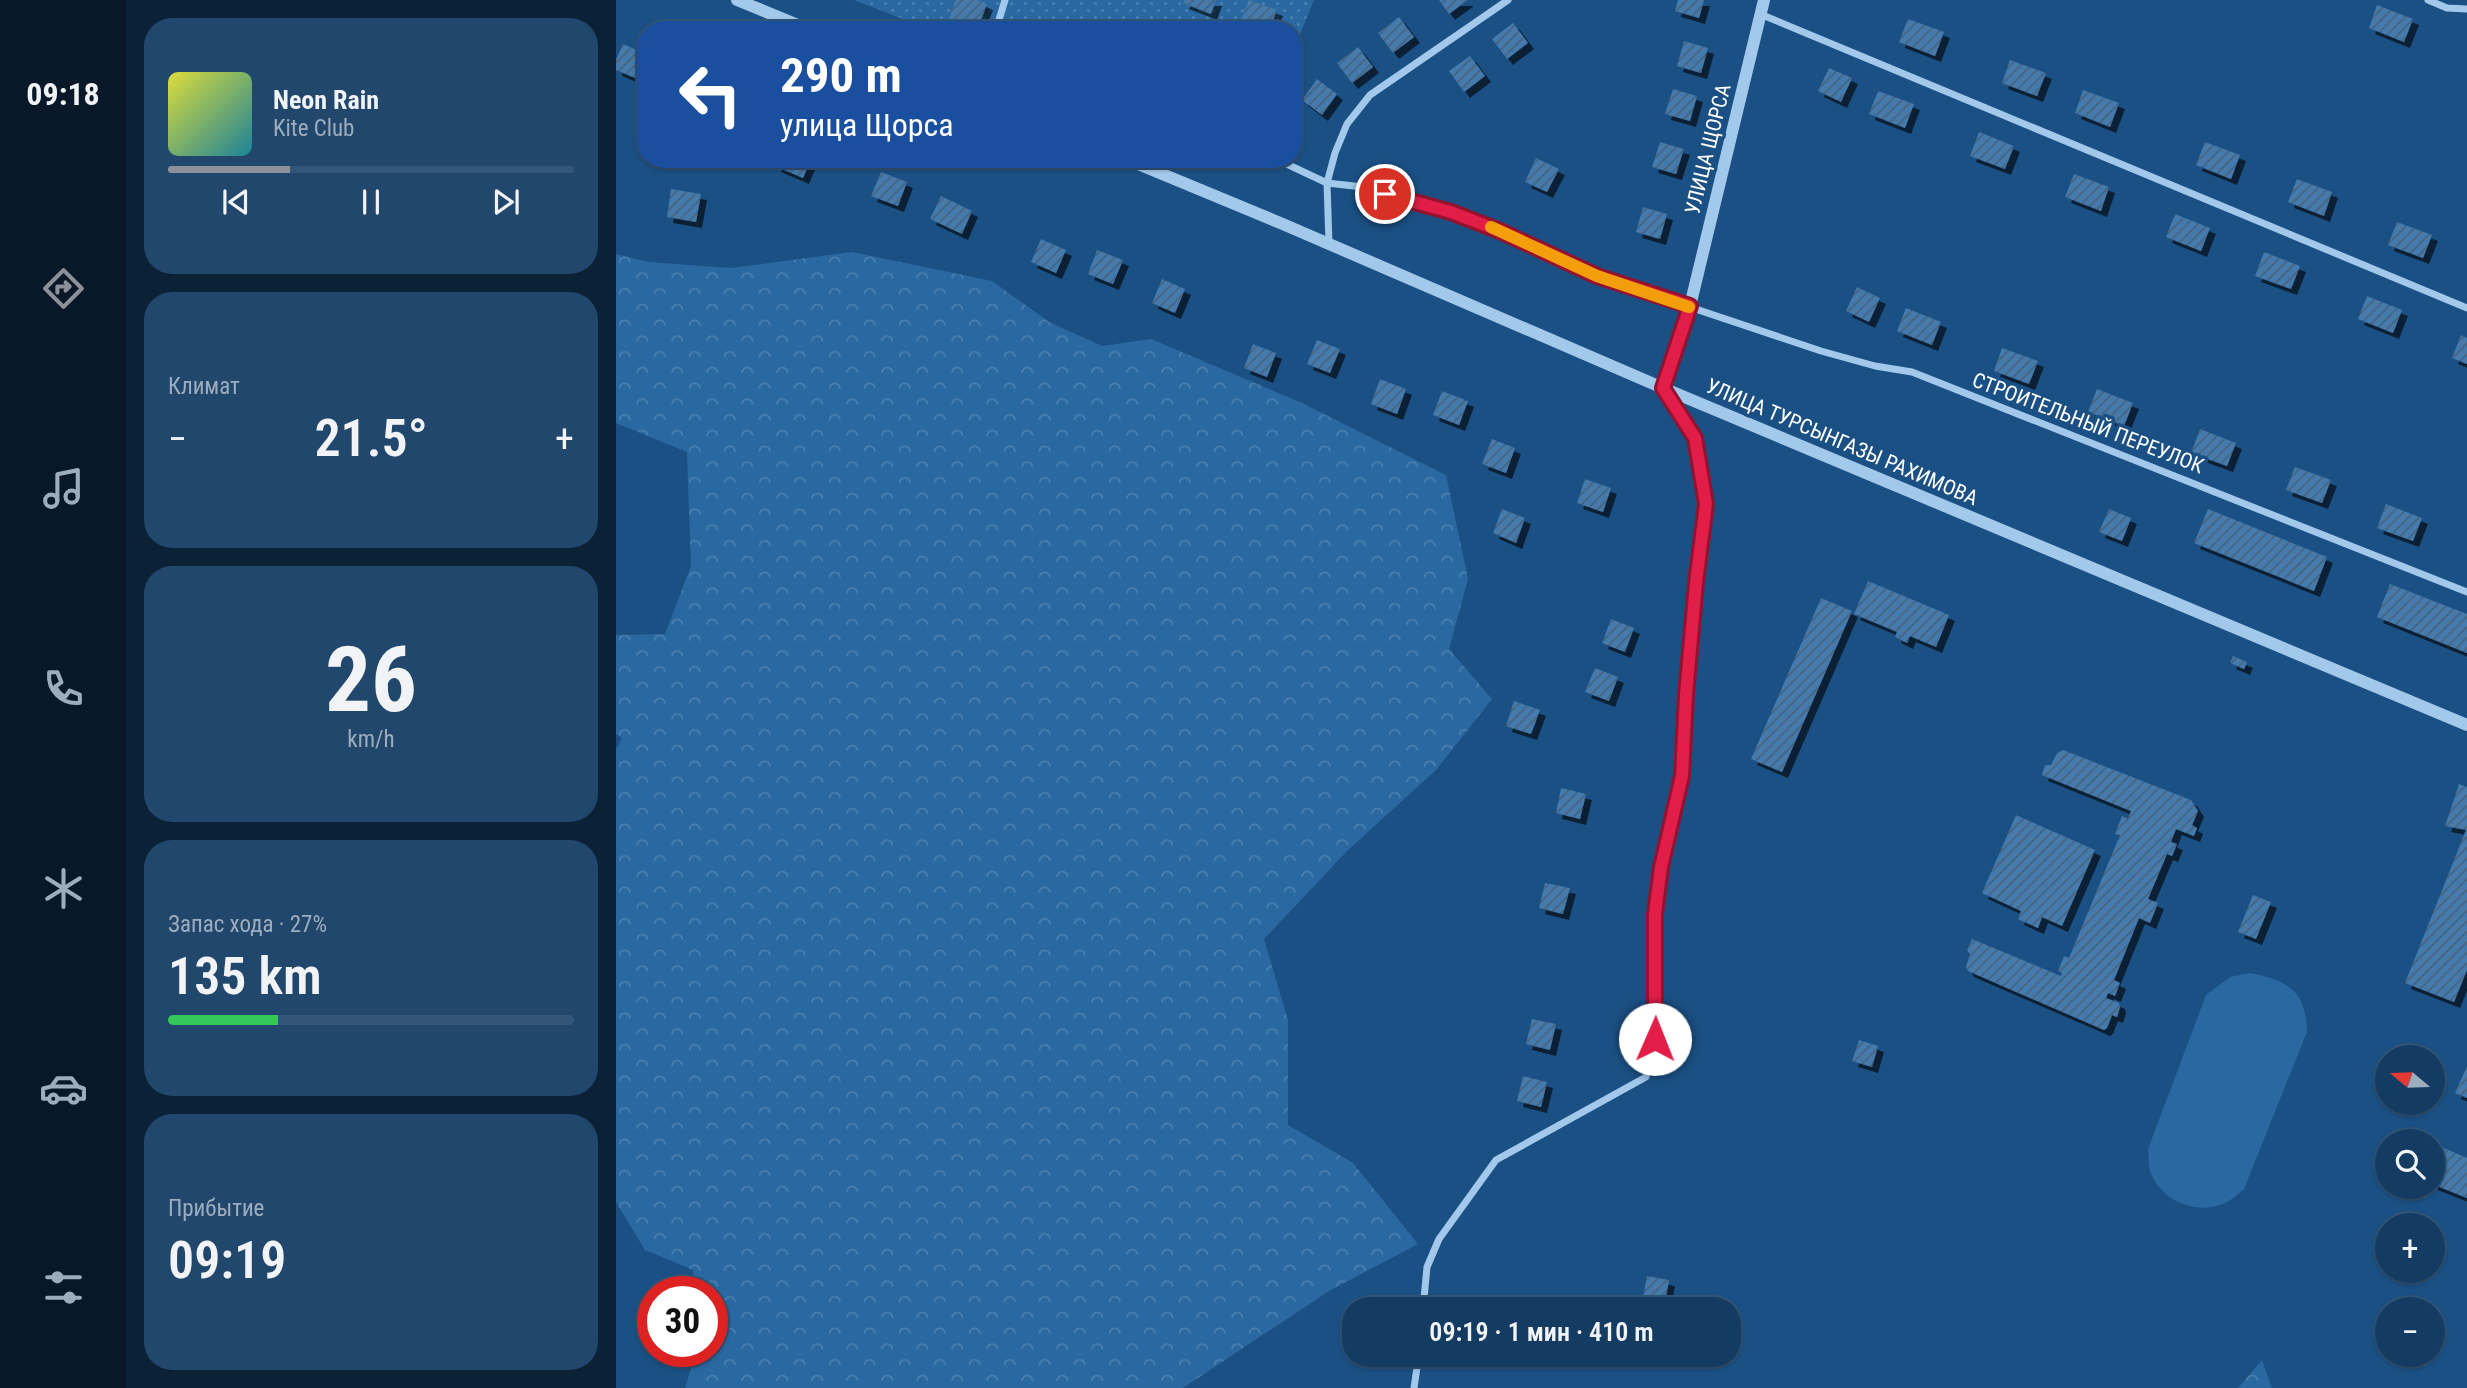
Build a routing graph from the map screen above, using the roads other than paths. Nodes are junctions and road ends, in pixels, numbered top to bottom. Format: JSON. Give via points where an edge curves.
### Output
{"nodes":[{"id":1,"x":737,"y":0,"type":"edge"},
{"id":2,"x":1005,"y":0,"type":"edge"},
{"id":3,"x":1508,"y":0,"type":"edge"},
{"id":4,"x":1764,"y":0,"type":"edge"},
{"id":5,"x":2428,"y":0,"type":"edge"},
{"id":6,"x":2467,"y":9,"type":"edge"},
{"id":7,"x":1760,"y":14,"type":"junction"},
{"id":8,"x":788,"y":21,"type":"edge"},
{"id":9,"x":999,"y":21,"type":"edge"},
{"id":10,"x":1147,"y":168,"type":"edge"},
{"id":11,"x":1295,"y":168,"type":"edge"},
{"id":12,"x":1327,"y":183,"type":"junction"},
{"id":13,"x":1329,"y":245,"type":"junction"},
{"id":14,"x":1690,"y":306,"type":"junction"},
{"id":15,"x":2467,"y":308,"type":"edge"},
{"id":16,"x":1663,"y":388,"type":"junction"},
{"id":17,"x":2467,"y":592,"type":"edge"},
{"id":18,"x":2467,"y":725,"type":"edge"},
{"id":19,"x":1424,"y":1297,"type":"edge"},
{"id":20,"x":1417,"y":1367,"type":"edge"},
{"id":21,"x":1415,"y":1388,"type":"edge"}],
"edges":[{"from":1,"to":8,"type":"street"},
{"from":2,"to":9,"type":"street"},
{"from":3,"to":12,"type":"street","via":[[1370,96],[1346,124]]},
{"from":4,"to":7,"type":"street","name":"УЛИЦА ЩОРСА"},
{"from":5,"to":6,"type":"street","via":[[2447,8]]},
{"from":7,"to":14,"type":"street","name":"УЛИЦА ЩОРСА"},
{"from":7,"to":15,"type":"street"},
{"from":10,"to":13,"type":"street","name":"УЛИЦА ТУРСЫНГАЗЫ РАХИМОВА"},
{"from":11,"to":12,"type":"street"},
{"from":12,"to":13,"type":"street"},
{"from":12,"to":14,"type":"street","via":[[1363,187],[1451,212],[1597,276]]},
{"from":13,"to":16,"type":"street","name":"УЛИЦА ТУРСЫНГАЗЫ РАХИМОВА"},
{"from":14,"to":16,"type":"street","name":"УЛИЦА ЩОРСА"},
{"from":14,"to":17,"type":"street","name":"СТРОИТЕЛЬНЫЙ ПЕРЕУЛОК","via":[[1821,351],[1912,372]]},
{"from":16,"to":18,"type":"street","name":"УЛИЦА ТУРСЫНГАЗЫ РАХИМОВА"},
{"from":16,"to":19,"type":"street","via":[[1695,438],[1706,504],[1682,776],[1655,914],[1655,1039],[1646,1077],[1496,1160],[1439,1239],[1427,1267]]},
{"from":20,"to":21,"type":"street"}]}
